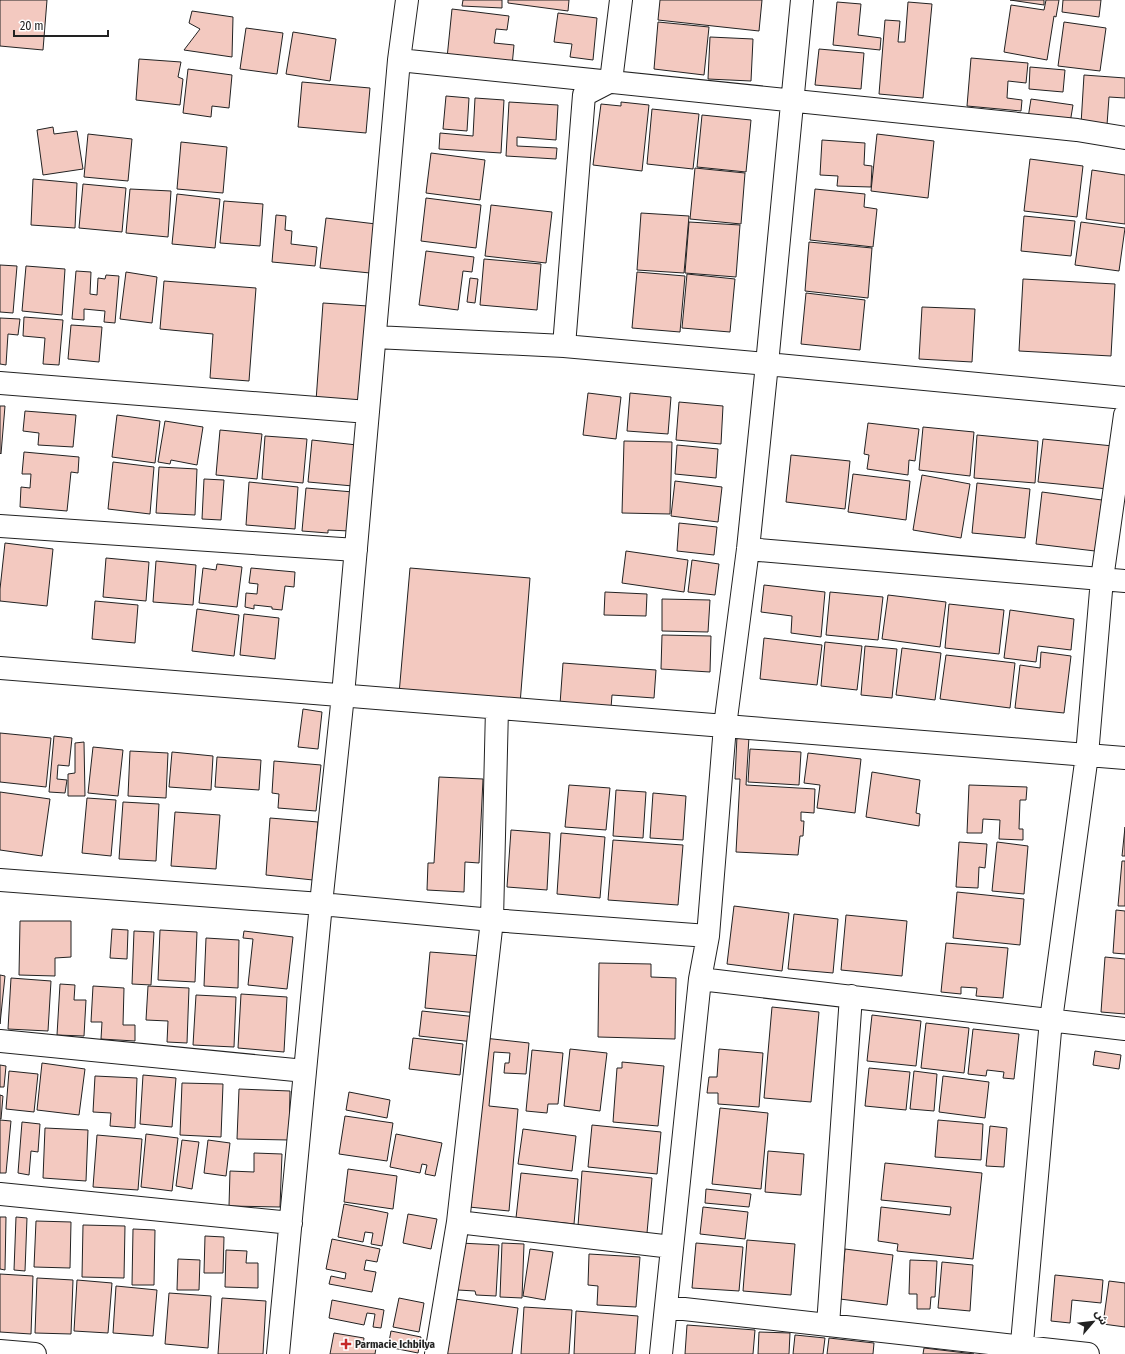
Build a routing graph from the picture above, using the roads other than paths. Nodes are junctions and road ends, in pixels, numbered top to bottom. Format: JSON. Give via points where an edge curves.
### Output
{"nodes":[{"id":1,"x":407,"y":0,"type":"edge"},
{"id":2,"x":621,"y":0,"type":"edge"},
{"id":3,"x":802,"y":0,"type":"edge"},
{"id":4,"x":399,"y":60,"type":"junction"},
{"id":5,"x":611,"y":81,"type":"junction"},
{"id":6,"x":792,"y":101,"type":"junction"},
{"id":7,"x":1125,"y":138,"type":"edge"},
{"id":8,"x":375,"y":337,"type":"junction"},
{"id":9,"x":564,"y":346,"type":"junction"},
{"id":10,"x":767,"y":364,"type":"junction"},
{"id":11,"x":0,"y":382,"type":"edge"},
{"id":12,"x":1125,"y":398,"type":"edge"},
{"id":13,"x":368,"y":412,"type":"junction"},
{"id":14,"x":1125,"y":415,"type":"edge"},
{"id":15,"x":0,"y":526,"type":"edge"},
{"id":16,"x":748,"y":549,"type":"junction"},
{"id":17,"x":356,"y":550,"type":"junction"},
{"id":18,"x":1102,"y":579,"type":"junction"},
{"id":19,"x":1125,"y":581,"type":"edge"},
{"id":20,"x":0,"y":668,"type":"edge"},
{"id":21,"x":343,"y":695,"type":"junction"},
{"id":22,"x":497,"y":708,"type":"junction"},
{"id":23,"x":725,"y":726,"type":"junction"},
{"id":24,"x":1087,"y":755,"type":"junction"},
{"id":25,"x":1125,"y":758,"type":"edge"},
{"id":26,"x":0,"y":880,"type":"edge"},
{"id":27,"x":321,"y":904,"type":"junction"},
{"id":28,"x":492,"y":920,"type":"junction"},
{"id":29,"x":708,"y":936,"type":"junction"},
{"id":30,"x":700,"y":979,"type":"junction"},
{"id":31,"x":851,"y":996,"type":"junction"},
{"id":32,"x":1051,"y":1020,"type":"junction"},
{"id":33,"x":1125,"y":1029,"type":"edge"},
{"id":34,"x":0,"y":1041,"type":"edge"},
{"id":35,"x":305,"y":1071,"type":"junction"},
{"id":36,"x":0,"y":1194,"type":"edge"},
{"id":37,"x":458,"y":1222,"type":"junction"},
{"id":38,"x":291,"y":1223,"type":"junction"},
{"id":39,"x":672,"y":1247,"type":"junction"},
{"id":40,"x":666,"y":1307,"type":"junction"},
{"id":41,"x":828,"y":1325,"type":"junction"},
{"id":42,"x":1022,"y":1350,"type":"edge"},
{"id":43,"x":0,"y":1351,"type":"edge"},
{"id":44,"x":35,"y":1354,"type":"edge"},
{"id":45,"x":278,"y":1354,"type":"edge"},
{"id":46,"x":436,"y":1354,"type":"edge"},
{"id":47,"x":661,"y":1354,"type":"edge"},
{"id":48,"x":1088,"y":1354,"type":"edge"}],
"edges":[{"from":1,"to":4,"type":"street"},
{"from":2,"to":5,"type":"street"},
{"from":3,"to":6,"type":"street"},
{"from":4,"to":5,"type":"street"},
{"from":4,"to":8,"type":"street"},
{"from":5,"to":6,"type":"street"},
{"from":5,"to":9,"type":"street","via":[[584,95]]},
{"from":6,"to":7,"type":"street","via":[[1078,130]]},
{"from":6,"to":10,"type":"street"},
{"from":8,"to":9,"type":"street"},
{"from":8,"to":13,"type":"street"},
{"from":9,"to":10,"type":"street"},
{"from":10,"to":12,"type":"street"},
{"from":10,"to":16,"type":"street"},
{"from":11,"to":13,"type":"street"},
{"from":13,"to":17,"type":"street"},
{"from":14,"to":18,"type":"street"},
{"from":15,"to":17,"type":"street"},
{"from":16,"to":18,"type":"street"},
{"from":16,"to":23,"type":"street"},
{"from":17,"to":21,"type":"street"},
{"from":18,"to":19,"type":"street"},
{"from":18,"to":24,"type":"street"},
{"from":20,"to":21,"type":"street"},
{"from":21,"to":22,"type":"street"},
{"from":21,"to":27,"type":"street"},
{"from":22,"to":23,"type":"street"},
{"from":22,"to":28,"type":"street"},
{"from":23,"to":24,"type":"street"},
{"from":23,"to":29,"type":"street"},
{"from":24,"to":25,"type":"street"},
{"from":24,"to":32,"type":"street"},
{"from":26,"to":27,"type":"street"},
{"from":27,"to":28,"type":"street"},
{"from":27,"to":35,"type":"street"},
{"from":28,"to":29,"type":"street"},
{"from":28,"to":37,"type":"street"},
{"from":29,"to":30,"type":"street"},
{"from":30,"to":31,"type":"street"},
{"from":30,"to":39,"type":"street"},
{"from":31,"to":32,"type":"street"},
{"from":31,"to":41,"type":"street"},
{"from":32,"to":33,"type":"street"},
{"from":32,"to":42,"type":"street"},
{"from":34,"to":35,"type":"street"},
{"from":35,"to":38,"type":"street"},
{"from":36,"to":38,"type":"street"},
{"from":37,"to":39,"type":"street"},
{"from":37,"to":46,"type":"street"},
{"from":38,"to":45,"type":"street"},
{"from":39,"to":40,"type":"street"},
{"from":40,"to":41,"type":"street"},
{"from":40,"to":47,"type":"street"},
{"from":41,"to":42,"type":"street"},
{"from":42,"to":48,"type":"street"},
{"from":43,"to":44,"type":"street"}]}
